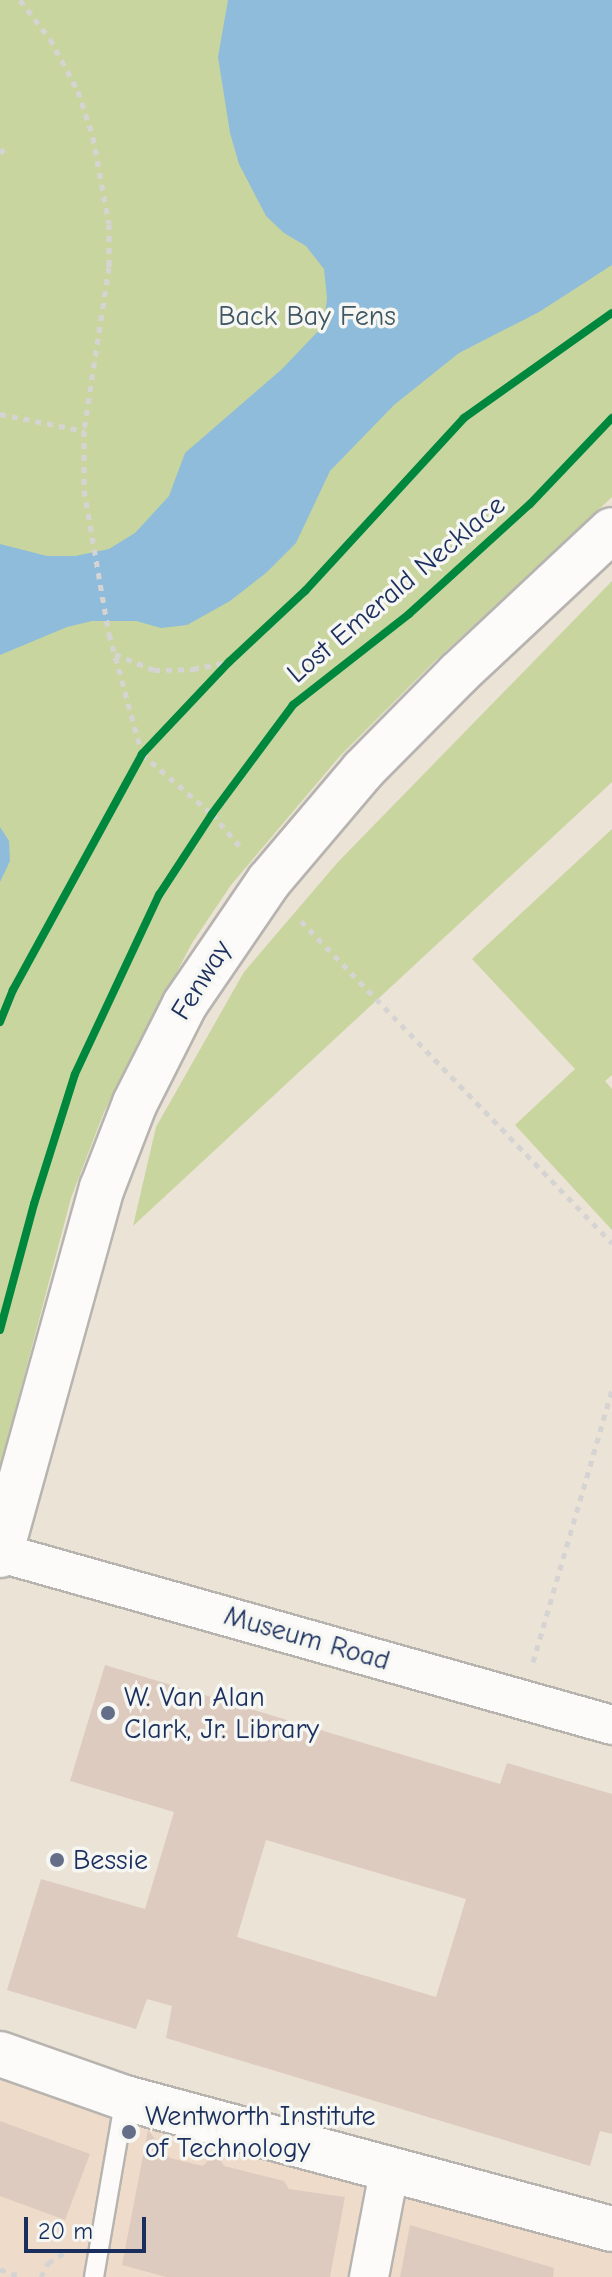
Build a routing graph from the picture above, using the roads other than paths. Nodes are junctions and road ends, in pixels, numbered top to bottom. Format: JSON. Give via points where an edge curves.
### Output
{"nodes":[{"id":1,"x":612,"y":530,"type":"edge"},
{"id":2,"x":0,"y":1554,"type":"edge"},
{"id":3,"x":612,"y":1725,"type":"edge"},
{"id":4,"x":0,"y":2054,"type":"edge"},
{"id":5,"x":125,"y":2098,"type":"junction"},
{"id":6,"x":390,"y":2167,"type":"junction"},
{"id":7,"x":612,"y":2229,"type":"edge"},
{"id":8,"x":94,"y":2277,"type":"edge"},
{"id":9,"x":369,"y":2277,"type":"edge"}],
"edges":[{"from":1,"to":2,"type":"main road","name":"Fenway","via":[[363,770],[269,881],[185,1004],[135,1103],[102,1188]]},
{"from":2,"to":3,"type":"street","name":"Museum Road"},
{"from":4,"to":5,"type":"main road"},
{"from":5,"to":6,"type":"main road"},
{"from":5,"to":8,"type":"lane"},
{"from":6,"to":7,"type":"main road"},
{"from":6,"to":9,"type":"street"}]}
